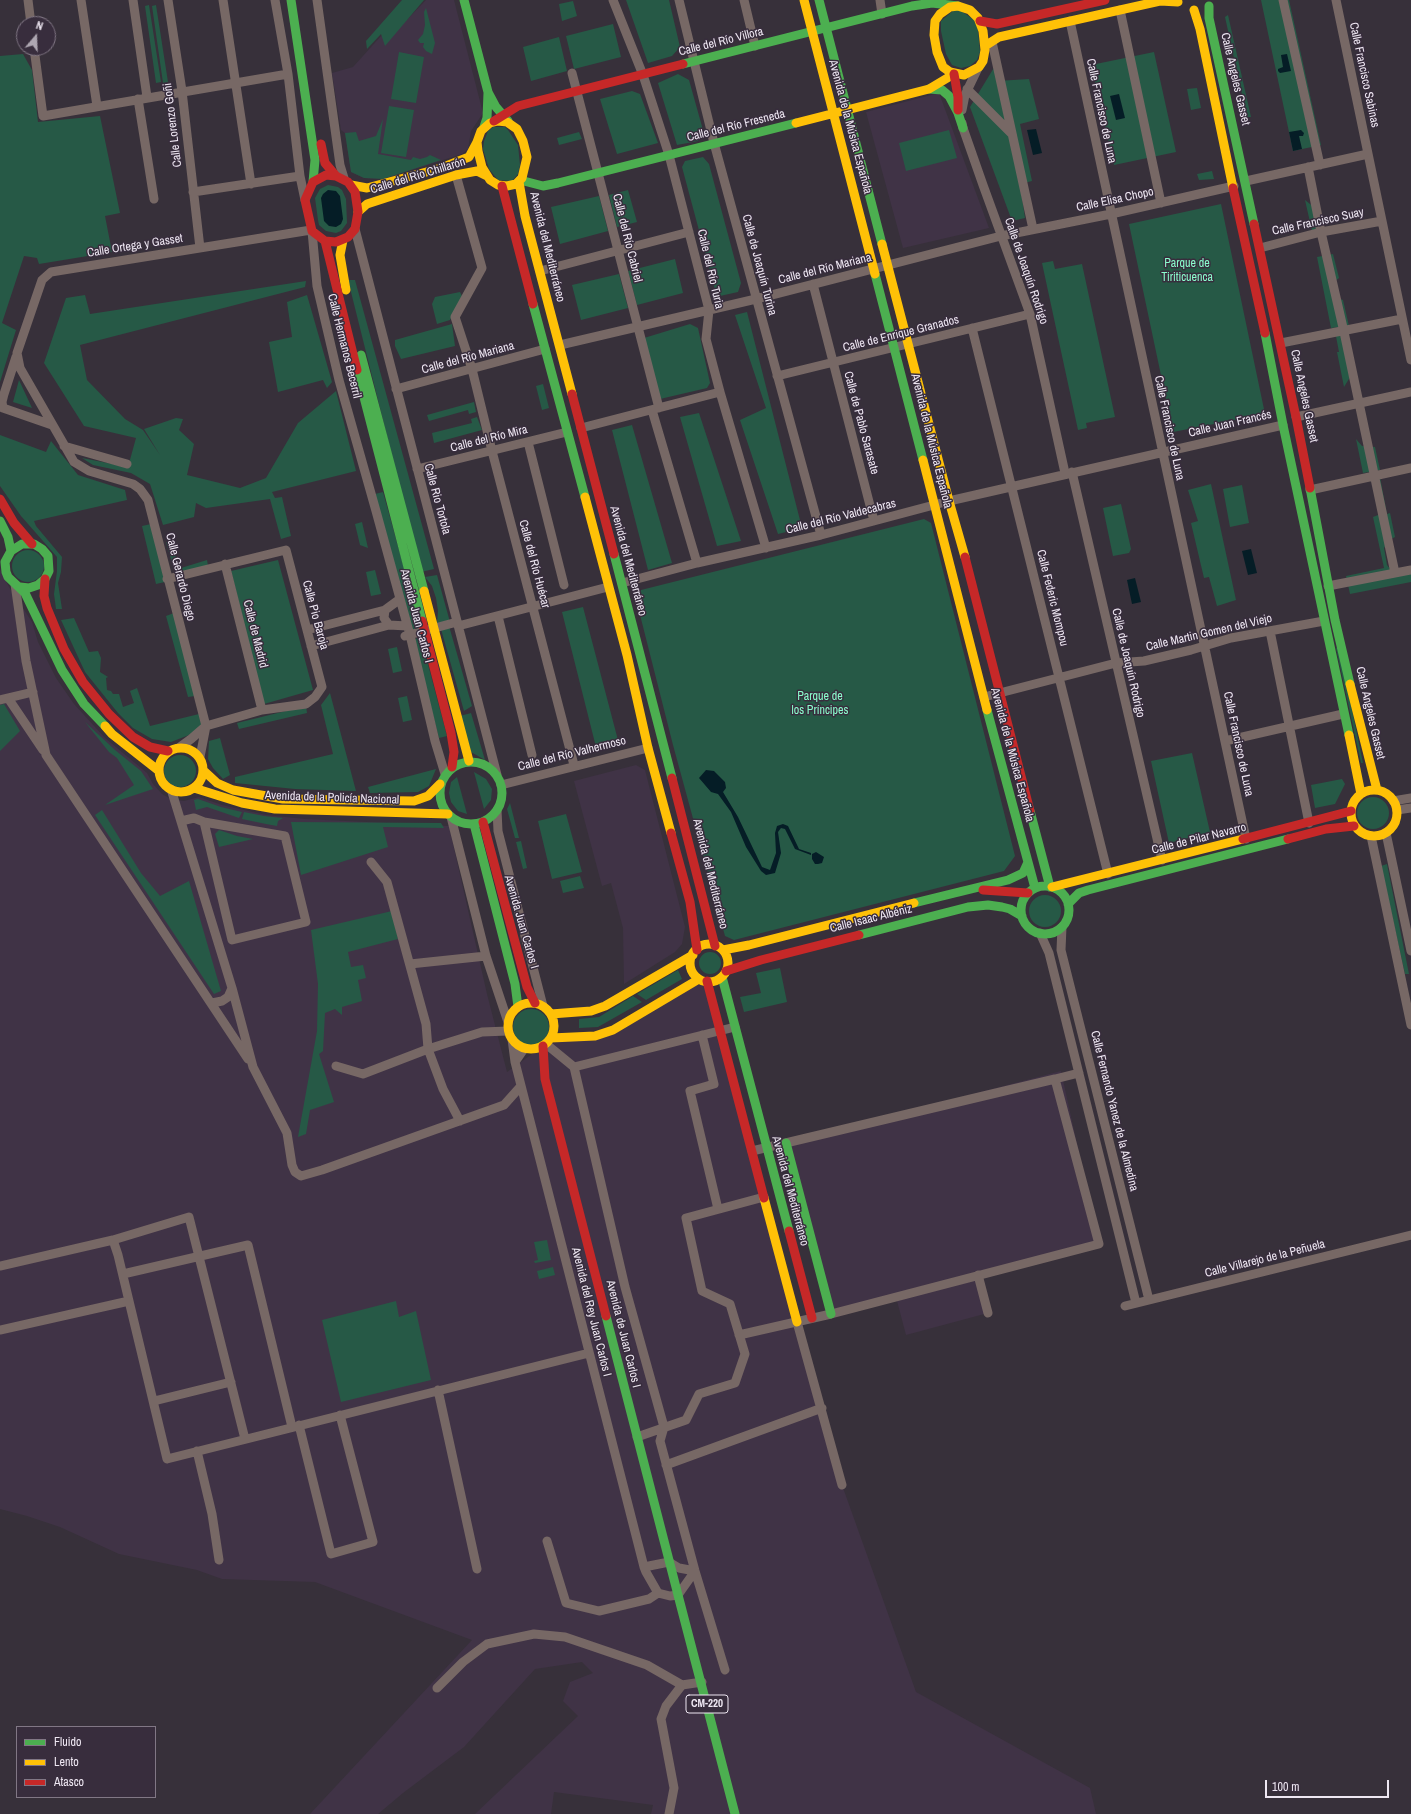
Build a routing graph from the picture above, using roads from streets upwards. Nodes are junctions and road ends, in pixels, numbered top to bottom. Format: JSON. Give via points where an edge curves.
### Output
{"nodes":[{"id":1,"x":28,"y":0,"type":"edge"},
{"id":2,"x":81,"y":0,"type":"edge"},
{"id":3,"x":133,"y":0,"type":"edge"},
{"id":4,"x":168,"y":0,"type":"edge"},
{"id":5,"x":223,"y":0,"type":"edge"},
{"id":6,"x":275,"y":0,"type":"edge"},
{"id":7,"x":291,"y":0,"type":"edge"},
{"id":8,"x":300,"y":0,"type":"edge"},
{"id":9,"x":317,"y":0,"type":"edge"},
{"id":10,"x":464,"y":0,"type":"edge"},
{"id":11,"x":614,"y":0,"type":"edge"},
{"id":12,"x":679,"y":0,"type":"edge"},
{"id":13,"x":744,"y":0,"type":"edge"},
{"id":14,"x":804,"y":0,"type":"edge"},
{"id":15,"x":819,"y":0,"type":"edge"},
{"id":16,"x":880,"y":0,"type":"edge"},
{"id":17,"x":1105,"y":0,"type":"edge"},
{"id":18,"x":1282,"y":0,"type":"edge"},
{"id":19,"x":1336,"y":0,"type":"edge"},
{"id":20,"x":1177,"y":1,"type":"edge"},
{"id":21,"x":921,"y":2,"type":"edge"},
{"id":22,"x":937,"y":2,"type":"edge"},
{"id":23,"x":959,"y":3,"type":"edge"},
{"id":24,"x":1212,"y":3,"type":"edge"},
{"id":25,"x":1120,"y":10,"type":"junction"},
{"id":26,"x":1194,"y":10,"type":"junction"},
{"id":27,"x":882,"y":14,"type":"junction"},
{"id":28,"x":30,"y":16,"type":"edge"},
{"id":29,"x":936,"y":19,"type":"junction"},
{"id":30,"x":980,"y":21,"type":"junction"},
{"id":31,"x":1070,"y":21,"type":"junction"},
{"id":32,"x":826,"y":28,"type":"junction"},
{"id":33,"x":812,"y":32,"type":"junction"},
{"id":34,"x":988,"y":44,"type":"junction"},
{"id":35,"x":755,"y":46,"type":"junction"},
{"id":36,"x":35,"y":56,"type":"edge"},
{"id":37,"x":694,"y":62,"type":"junction"},
{"id":38,"x":979,"y":67,"type":"junction"},
{"id":39,"x":572,"y":73,"type":"dead end"},
{"id":40,"x":288,"y":74,"type":"junction"},
{"id":41,"x":954,"y":74,"type":"junction"},
{"id":42,"x":643,"y":75,"type":"junction"},
{"id":43,"x":236,"y":81,"type":"junction"},
{"id":44,"x":929,"y":88,"type":"junction"},
{"id":45,"x":968,"y":88,"type":"junction"},
{"id":46,"x":182,"y":91,"type":"junction"},
{"id":47,"x":488,"y":92,"type":"junction"},
{"id":48,"x":576,"y":92,"type":"junction"},
{"id":49,"x":147,"y":98,"type":"junction"},
{"id":50,"x":138,"y":99,"type":"junction"},
{"id":51,"x":97,"y":106,"type":"junction"},
{"id":52,"x":848,"y":110,"type":"junction"},
{"id":53,"x":958,"y":113,"type":"junction"},
{"id":54,"x":834,"y":114,"type":"junction"},
{"id":55,"x":503,"y":115,"type":"junction"},
{"id":56,"x":494,"y":121,"type":"junction"},
{"id":57,"x":510,"y":123,"type":"junction"},
{"id":58,"x":484,"y":128,"type":"junction"},
{"id":59,"x":963,"y":128,"type":"junction"},
{"id":60,"x":1012,"y":134,"type":"junction"},
{"id":61,"x":477,"y":142,"type":"junction"},
{"id":62,"x":714,"y":143,"type":"junction"},
{"id":63,"x":1368,"y":154,"type":"junction"},
{"id":64,"x":669,"y":155,"type":"junction"},
{"id":65,"x":1320,"y":165,"type":"junction"},
{"id":66,"x":1308,"y":167,"type":"junction"},
{"id":67,"x":597,"y":172,"type":"junction"},
{"id":68,"x":456,"y":175,"type":"junction"},
{"id":69,"x":300,"y":176,"type":"junction"},
{"id":70,"x":487,"y":176,"type":"junction"},
{"id":71,"x":340,"y":177,"type":"junction"},
{"id":72,"x":519,"y":181,"type":"junction"},
{"id":73,"x":1246,"y":181,"type":"junction"},
{"id":74,"x":313,"y":182,"type":"junction"},
{"id":75,"x":251,"y":184,"type":"junction"},
{"id":76,"x":351,"y":185,"type":"junction"},
{"id":77,"x":502,"y":186,"type":"junction"},
{"id":78,"x":1234,"y":186,"type":"junction"},
{"id":79,"x":193,"y":192,"type":"junction"},
{"id":80,"x":154,"y":199,"type":"dead end"},
{"id":81,"x":305,"y":200,"type":"junction"},
{"id":82,"x":1161,"y":203,"type":"junction"},
{"id":83,"x":358,"y":212,"type":"junction"},
{"id":84,"x":1111,"y":214,"type":"junction"},
{"id":85,"x":1382,"y":221,"type":"junction"},
{"id":86,"x":355,"y":229,"type":"junction"},
{"id":87,"x":1032,"y":229,"type":"junction"},
{"id":88,"x":311,"y":230,"type":"junction"},
{"id":89,"x":689,"y":232,"type":"junction"},
{"id":90,"x":1320,"y":232,"type":"junction"},
{"id":91,"x":1001,"y":236,"type":"junction"},
{"id":92,"x":343,"y":240,"type":"junction"},
{"id":93,"x":324,"y":241,"type":"junction"},
{"id":94,"x":200,"y":248,"type":"junction"},
{"id":95,"x":1260,"y":248,"type":"junction"},
{"id":96,"x":618,"y":251,"type":"junction"},
{"id":97,"x":888,"y":265,"type":"junction"},
{"id":98,"x":875,"y":269,"type":"junction"},
{"id":99,"x":540,"y":272,"type":"junction"},
{"id":100,"x":813,"y":284,"type":"junction"},
{"id":101,"x":756,"y":299,"type":"junction"},
{"id":102,"x":709,"y":310,"type":"junction"},
{"id":103,"x":1030,"y":314,"type":"junction"},
{"id":104,"x":1402,"y":319,"type":"junction"},
{"id":105,"x":637,"y":327,"type":"junction"},
{"id":106,"x":972,"y":328,"type":"junction"},
{"id":107,"x":1344,"y":332,"type":"junction"},
{"id":108,"x":908,"y":344,"type":"junction"},
{"id":109,"x":1281,"y":344,"type":"junction"},
{"id":110,"x":560,"y":345,"type":"junction"},
{"id":111,"x":895,"y":347,"type":"junction"},
{"id":112,"x":546,"y":349,"type":"junction"},
{"id":113,"x":17,"y":354,"type":"junction"},
{"id":114,"x":1411,"y":360,"type":"edge"},
{"id":115,"x":833,"y":362,"type":"junction"},
{"id":116,"x":472,"y":369,"type":"junction"},
{"id":117,"x":777,"y":376,"type":"junction"},
{"id":118,"x":396,"y":389,"type":"junction"},
{"id":119,"x":720,"y":392,"type":"junction"},
{"id":120,"x":1411,"y":392,"type":"edge"},
{"id":121,"x":1359,"y":403,"type":"junction"},
{"id":122,"x":655,"y":409,"type":"junction"},
{"id":123,"x":1296,"y":417,"type":"junction"},
{"id":124,"x":52,"y":425,"type":"junction"},
{"id":125,"x":1283,"y":425,"type":"junction"},
{"id":126,"x":581,"y":428,"type":"junction"},
{"id":127,"x":567,"y":432,"type":"junction"},
{"id":128,"x":528,"y":442,"type":"junction"},
{"id":129,"x":64,"y":446,"type":"junction"},
{"id":130,"x":492,"y":451,"type":"junction"},
{"id":131,"x":1162,"y":452,"type":"junction"},
{"id":132,"x":384,"y":462,"type":"junction"},
{"id":133,"x":127,"y":464,"type":"dead end"},
{"id":134,"x":363,"y":465,"type":"joint"},
{"id":135,"x":1411,"y":468,"type":"edge"},
{"id":136,"x":417,"y":469,"type":"junction"},
{"id":137,"x":1068,"y":473,"type":"junction"},
{"id":138,"x":1374,"y":477,"type":"junction"},
{"id":139,"x":1011,"y":486,"type":"junction"},
{"id":140,"x":1310,"y":490,"type":"junction"},
{"id":141,"x":0,"y":499,"type":"edge"},
{"id":142,"x":949,"y":500,"type":"junction"},
{"id":143,"x":935,"y":504,"type":"junction"},
{"id":144,"x":0,"y":520,"type":"edge"},
{"id":145,"x":874,"y":521,"type":"junction"},
{"id":146,"x":821,"y":535,"type":"junction"},
{"id":147,"x":32,"y":544,"type":"junction"},
{"id":148,"x":766,"y":548,"type":"junction"},
{"id":149,"x":9,"y":554,"type":"junction"},
{"id":150,"x":697,"y":563,"type":"junction"},
{"id":151,"x":225,"y":564,"type":"junction"},
{"id":152,"x":0,"y":565,"type":"edge"},
{"id":153,"x":1411,"y":570,"type":"edge"},
{"id":154,"x":1395,"y":573,"type":"junction"},
{"id":155,"x":0,"y":577,"type":"edge"},
{"id":156,"x":45,"y":579,"type":"junction"},
{"id":157,"x":167,"y":579,"type":"junction"},
{"id":158,"x":622,"y":583,"type":"junction"},
{"id":159,"x":16,"y":584,"type":"junction"},
{"id":160,"x":564,"y":586,"type":"dead end"},
{"id":161,"x":1328,"y":586,"type":"junction"},
{"id":162,"x":608,"y":587,"type":"junction"},
{"id":163,"x":400,"y":599,"type":"junction"},
{"id":164,"x":532,"y":607,"type":"junction"},
{"id":165,"x":385,"y":610,"type":"junction"},
{"id":166,"x":498,"y":616,"type":"junction"},
{"id":167,"x":1324,"y":621,"type":"junction"},
{"id":168,"x":457,"y":624,"type":"junction"},
{"id":169,"x":389,"y":625,"type":"junction"},
{"id":170,"x":434,"y":628,"type":"junction"},
{"id":171,"x":307,"y":630,"type":"junction"},
{"id":172,"x":424,"y":631,"type":"junction"},
{"id":173,"x":1270,"y":631,"type":"junction"},
{"id":174,"x":407,"y":632,"type":"junction"},
{"id":175,"x":311,"y":646,"type":"junction"},
{"id":176,"x":1204,"y":646,"type":"junction"},
{"id":177,"x":1116,"y":663,"type":"junction"},
{"id":178,"x":1060,"y":678,"type":"junction"},
{"id":179,"x":33,"y":692,"type":"junction"},
{"id":180,"x":999,"y":694,"type":"junction"},
{"id":181,"x":984,"y":697,"type":"junction"},
{"id":182,"x":4,"y":699,"type":"edge"},
{"id":183,"x":262,"y":710,"type":"junction"},
{"id":184,"x":1343,"y":714,"type":"junction"},
{"id":185,"x":206,"y":726,"type":"junction"},
{"id":186,"x":1289,"y":727,"type":"junction"},
{"id":187,"x":1225,"y":741,"type":"junction"},
{"id":188,"x":180,"y":747,"type":"junction"},
{"id":189,"x":648,"y":748,"type":"junction"},
{"id":190,"x":168,"y":751,"type":"junction"},
{"id":191,"x":46,"y":755,"type":"junction"},
{"id":192,"x":532,"y":755,"type":"dead end"},
{"id":193,"x":200,"y":757,"type":"junction"},
{"id":194,"x":469,"y":761,"type":"junction"},
{"id":195,"x":574,"y":765,"type":"junction"},
{"id":196,"x":452,"y":767,"type":"junction"},
{"id":197,"x":159,"y":771,"type":"junction"},
{"id":198,"x":204,"y":771,"type":"junction"},
{"id":199,"x":445,"y":774,"type":"junction"},
{"id":200,"x":497,"y":775,"type":"junction"},
{"id":201,"x":440,"y":784,"type":"junction"},
{"id":202,"x":501,"y":785,"type":"junction"},
{"id":203,"x":194,"y":788,"type":"junction"},
{"id":204,"x":171,"y":790,"type":"junction"},
{"id":205,"x":1378,"y":790,"type":"junction"},
{"id":206,"x":1361,"y":794,"type":"junction"},
{"id":207,"x":1411,"y":798,"type":"edge"},
{"id":208,"x":1393,"y":801,"type":"junction"},
{"id":209,"x":1411,"y":808,"type":"edge"},
{"id":210,"x":497,"y":810,"type":"junction"},
{"id":211,"x":1397,"y":810,"type":"junction"},
{"id":212,"x":1351,"y":811,"type":"junction"},
{"id":213,"x":449,"y":816,"type":"junction"},
{"id":214,"x":181,"y":821,"type":"junction"},
{"id":215,"x":204,"y":822,"type":"junction"},
{"id":216,"x":478,"y":823,"type":"junction"},
{"id":217,"x":1309,"y":823,"type":"junction"},
{"id":218,"x":1354,"y":826,"type":"junction"},
{"id":219,"x":1386,"y":833,"type":"junction"},
{"id":220,"x":1371,"y":836,"type":"junction"},
{"id":221,"x":1246,"y":839,"type":"junction"},
{"id":222,"x":1162,"y":860,"type":"junction"},
{"id":223,"x":371,"y":862,"type":"dead end"},
{"id":224,"x":1028,"y":862,"type":"junction"},
{"id":225,"x":1108,"y":874,"type":"junction"},
{"id":226,"x":1051,"y":887,"type":"junction"},
{"id":227,"x":973,"y":889,"type":"junction"},
{"id":228,"x":1031,"y":891,"type":"junction"},
{"id":229,"x":1068,"y":904,"type":"junction"},
{"id":230,"x":1022,"y":916,"type":"junction"},
{"id":231,"x":1062,"y":927,"type":"junction"},
{"id":232,"x":1040,"y":933,"type":"junction"},
{"id":233,"x":719,"y":948,"type":"junction"},
{"id":234,"x":1411,"y":951,"type":"edge"},
{"id":235,"x":695,"y":952,"type":"junction"},
{"id":236,"x":486,"y":956,"type":"junction"},
{"id":237,"x":410,"y":964,"type":"junction"},
{"id":238,"x":724,"y":974,"type":"junction"},
{"id":239,"x":703,"y":980,"type":"junction"},
{"id":240,"x":232,"y":988,"type":"junction"},
{"id":241,"x":212,"y":1003,"type":"junction"},
{"id":242,"x":539,"y":1005,"type":"junction"},
{"id":243,"x":518,"y":1007,"type":"junction"},
{"id":244,"x":238,"y":1012,"type":"junction"},
{"id":245,"x":551,"y":1014,"type":"junction"},
{"id":246,"x":222,"y":1018,"type":"junction"},
{"id":247,"x":1411,"y":1025,"type":"edge"},
{"id":248,"x":736,"y":1027,"type":"junction"},
{"id":249,"x":509,"y":1031,"type":"junction"},
{"id":250,"x":720,"y":1031,"type":"junction"},
{"id":251,"x":702,"y":1035,"type":"junction"},
{"id":252,"x":547,"y":1043,"type":"junction"},
{"id":253,"x":527,"y":1049,"type":"junction"},
{"id":254,"x":428,"y":1050,"type":"junction"},
{"id":255,"x":515,"y":1062,"type":"junction"},
{"id":256,"x":336,"y":1066,"type":"dead end"},
{"id":257,"x":253,"y":1067,"type":"junction"},
{"id":258,"x":574,"y":1067,"type":"junction"},
{"id":259,"x":1079,"y":1073,"type":"junction"},
{"id":260,"x":545,"y":1079,"type":"junction"},
{"id":261,"x":1055,"y":1079,"type":"junction"},
{"id":262,"x":521,"y":1086,"type":"junction"},
{"id":263,"x":460,"y":1121,"type":"junction"},
{"id":264,"x":786,"y":1143,"type":"junction"},
{"id":265,"x":766,"y":1148,"type":"junction"},
{"id":266,"x":752,"y":1151,"type":"junction"},
{"id":267,"x":764,"y":1197,"type":"junction"},
{"id":268,"x":718,"y":1210,"type":"junction"},
{"id":269,"x":1411,"y":1235,"type":"edge"},
{"id":270,"x":113,"y":1240,"type":"junction"},
{"id":271,"x":198,"y":1256,"type":"junction"},
{"id":272,"x":0,"y":1266,"type":"edge"},
{"id":273,"x":123,"y":1274,"type":"junction"},
{"id":274,"x":978,"y":1275,"type":"junction"},
{"id":275,"x":1149,"y":1300,"type":"junction"},
{"id":276,"x":129,"y":1301,"type":"junction"},
{"id":277,"x":1136,"y":1304,"type":"junction"},
{"id":278,"x":1125,"y":1306,"type":"dead end"},
{"id":279,"x":988,"y":1313,"type":"dead end"},
{"id":280,"x":831,"y":1314,"type":"junction"},
{"id":281,"x":812,"y":1318,"type":"junction"},
{"id":282,"x":797,"y":1322,"type":"junction"},
{"id":283,"x":0,"y":1330,"type":"edge"},
{"id":284,"x":739,"y":1335,"type":"junction"},
{"id":285,"x":589,"y":1353,"type":"junction"},
{"id":286,"x":230,"y":1382,"type":"junction"},
{"id":287,"x":438,"y":1390,"type":"junction"},
{"id":288,"x":154,"y":1401,"type":"junction"},
{"id":289,"x":822,"y":1408,"type":"junction"},
{"id":290,"x":340,"y":1415,"type":"junction"},
{"id":291,"x":296,"y":1426,"type":"junction"},
{"id":292,"x":664,"y":1427,"type":"junction"},
{"id":293,"x":637,"y":1436,"type":"junction"},
{"id":294,"x":245,"y":1439,"type":"junction"},
{"id":295,"x":197,"y":1451,"type":"junction"},
{"id":296,"x":666,"y":1465,"type":"junction"},
{"id":297,"x":842,"y":1485,"type":"dead end"},
{"id":298,"x":547,"y":1540,"type":"dead end"},
{"id":299,"x":218,"y":1560,"type":"dead end"},
{"id":300,"x":669,"y":1562,"type":"junction"},
{"id":301,"x":644,"y":1567,"type":"junction"},
{"id":302,"x":477,"y":1569,"type":"dead end"},
{"id":303,"x":695,"y":1571,"type":"junction"},
{"id":304,"x":658,"y":1593,"type":"junction"},
{"id":305,"x":678,"y":1595,"type":"junction"},
{"id":306,"x":725,"y":1670,"type":"dead end"},
{"id":307,"x":702,"y":1682,"type":"junction"},
{"id":308,"x":682,"y":1685,"type":"junction"},
{"id":309,"x":437,"y":1688,"type":"dead end"},
{"id":310,"x":668,"y":1814,"type":"edge"},
{"id":311,"x":735,"y":1814,"type":"edge"}],
"edges":[{"from":1,"to":28,"type":"street"},
{"from":2,"to":51,"type":"street"},
{"from":3,"to":49,"type":"street","name":"Calle Lorenzo Goñi"},
{"from":4,"to":46,"type":"street","name":"Calle Lorenzo Goñi"},
{"from":5,"to":43,"type":"street"},
{"from":6,"to":40,"type":"street"},
{"from":7,"to":74,"type":"street","via":[[315,160]]},
{"from":8,"to":71,"type":"street","via":[[322,157]]},
{"from":9,"to":71,"type":"street"},
{"from":10,"to":47,"type":"street"},
{"from":11,"to":42,"type":"street","name":"Calle del Río Turia"},
{"from":12,"to":37,"type":"street","name":"Calle de Joaquín Turina"},
{"from":13,"to":35,"type":"street"},
{"from":14,"to":33,"type":"street","name":"Avenida de la Música Española"},
{"from":15,"to":32,"type":"street","name":"Avenida de la Música Española"},
{"from":16,"to":27,"type":"street"},
{"from":17,"to":30,"type":"street","via":[[997,24]]},
{"from":18,"to":65,"type":"street"},
{"from":19,"to":63,"type":"street","name":"Calle Francisco Sabinas"},
{"from":20,"to":25,"type":"street","via":[[1160,1]]},
{"from":20,"to":26,"type":"street","via":[[1184,7]]},
{"from":21,"to":22,"type":"street","name":"Calle del Río Villora"},
{"from":21,"to":27,"type":"street","name":"Calle del Río Villora"},
{"from":22,"to":23,"type":"street","name":"Calle del Río Villora"},
{"from":22,"to":29,"type":"street"},
{"from":23,"to":29,"type":"street","via":[[947,8]]},
{"from":23,"to":30,"type":"street","via":[[972,11]]},
{"from":24,"to":26,"type":"street","via":[[1203,9]]},
{"from":24,"to":73,"type":"street","name":"Calle Angeles Gasset","via":[[1209,18]]},
{"from":25,"to":31,"type":"street"},
{"from":25,"to":82,"type":"street"},
{"from":26,"to":78,"type":"street","name":"Calle Angeles Gasset"},
{"from":27,"to":32,"type":"street","name":"Calle del Río Villora"},
{"from":29,"to":41,"type":"street","via":[[934,35],[940,62],[946,70]]},
{"from":30,"to":34,"type":"street"},
{"from":31,"to":34,"type":"street","via":[[999,37]]},
{"from":31,"to":84,"type":"street","name":"Calle Francisco de Luna"},
{"from":32,"to":33,"type":"street","name":"Calle del Río Villora"},
{"from":32,"to":52,"type":"street","name":"Avenida de la Música Española"},
{"from":33,"to":35,"type":"street","name":"Calle del Río Villora"},
{"from":33,"to":54,"type":"street","name":"Avenida de la Música Española"},
{"from":34,"to":38,"type":"street"},
{"from":34,"to":60,"type":"street"},
{"from":35,"to":37,"type":"street","name":"Calle del Río Villora"},
{"from":36,"to":51,"type":"street","via":[[44,116]]},
{"from":37,"to":42,"type":"street","name":"Calle del Río Villora"},
{"from":37,"to":62,"type":"street","name":"Calle de Joaquín Turina"},
{"from":38,"to":41,"type":"street","via":[[964,75]]},
{"from":38,"to":45,"type":"street","name":"Calle de Joaquín Rodrigo"},
{"from":39,"to":48,"type":"street","name":"Calle del Río Cabriel"},
{"from":40,"to":43,"type":"street"},
{"from":40,"to":69,"type":"street"},
{"from":41,"to":44,"type":"street","name":"Calle del Río Fresneda"},
{"from":41,"to":53,"type":"street"},
{"from":42,"to":48,"type":"street","name":"Calle del Río Villora"},
{"from":42,"to":64,"type":"street","name":"Calle del Río Turia"},
{"from":43,"to":46,"type":"street"},
{"from":43,"to":75,"type":"street"},
{"from":44,"to":52,"type":"street","name":"Calle del Río Fresneda"},
{"from":44,"to":53,"type":"street","via":[[946,93],[952,99]]},
{"from":45,"to":59,"type":"street","name":"Calle de Joaquín Rodrigo","via":[[962,107]]},
{"from":45,"to":60,"type":"street"},
{"from":46,"to":49,"type":"street"},
{"from":46,"to":79,"type":"street","name":"Calle Lorenzo Goñi"},
{"from":47,"to":55,"type":"street"},
{"from":47,"to":58,"type":"street","via":[[488,118]]},
{"from":48,"to":55,"type":"street","name":"Calle del Río Villora","via":[[518,106]]},
{"from":48,"to":67,"type":"street","name":"Calle del Río Cabriel"},
{"from":49,"to":50,"type":"street"},
{"from":50,"to":51,"type":"street"},
{"from":50,"to":80,"type":"street"},
{"from":52,"to":54,"type":"street","name":"Calle del Río Fresneda"},
{"from":52,"to":97,"type":"street","name":"Avenida de la Música Española"},
{"from":53,"to":59,"type":"street"},
{"from":54,"to":62,"type":"street","name":"Calle del Río Fresneda"},
{"from":54,"to":98,"type":"street","name":"Avenida de la Música Española"},
{"from":55,"to":56,"type":"street","name":"Calle del Río Villora"},
{"from":55,"to":57,"type":"street"},
{"from":56,"to":57,"type":"street"},
{"from":56,"to":58,"type":"street"},
{"from":57,"to":72,"type":"street","via":[[519,132],[527,157],[525,171]]},
{"from":58,"to":61,"type":"street"},
{"from":59,"to":91,"type":"street","name":"Calle de Joaquín Rodrigo"},
{"from":60,"to":87,"type":"street"},
{"from":61,"to":70,"type":"street","via":[[479,159]]},
{"from":61,"to":76,"type":"street","name":"Calle del Río Chillarón","via":[[469,157],[447,166],[367,188]]},
{"from":62,"to":64,"type":"street","name":"Calle del Río Fresneda"},
{"from":62,"to":101,"type":"street","name":"Calle de Joaquín Turina"},
{"from":63,"to":65,"type":"street"},
{"from":63,"to":85,"type":"street","name":"Calle Francisco Suay"},
{"from":64,"to":67,"type":"street","name":"Calle del Río Fresneda"},
{"from":64,"to":89,"type":"street","name":"Calle del Río Turia"},
{"from":65,"to":66,"type":"street"},
{"from":66,"to":73,"type":"street"},
{"from":66,"to":90,"type":"street"},
{"from":67,"to":72,"type":"street","name":"Calle del Río Fresneda","via":[[543,186]]},
{"from":67,"to":96,"type":"street","name":"Calle del Río Cabriel"},
{"from":68,"to":70,"type":"street","name":"Calle del Río Chillarón","via":[[477,171]]},
{"from":68,"to":83,"type":"street","name":"Calle del Río Chillarón","via":[[367,204]]},
{"from":68,"to":116,"type":"street","name":"Calle del Río Huécar","via":[[482,268],[455,317]]},
{"from":69,"to":75,"type":"street"},
{"from":69,"to":81,"type":"street"},
{"from":70,"to":77,"type":"street","via":[[493,183]]},
{"from":71,"to":74,"type":"street","via":[[326,175]]},
{"from":71,"to":76,"type":"street"},
{"from":72,"to":77,"type":"street"},
{"from":72,"to":99,"type":"street","name":"Avenida del Mediterráneo","via":[[525,216]]},
{"from":73,"to":95,"type":"street","name":"Calle Angeles Gasset"},
{"from":74,"to":81,"type":"street"},
{"from":75,"to":79,"type":"street"},
{"from":76,"to":83,"type":"street"},
{"from":77,"to":112,"type":"street","name":"Avenida del Mediterráneo"},
{"from":78,"to":82,"type":"street","name":"Calle Elisa Chopo"},
{"from":78,"to":125,"type":"street","name":"Calle Angeles Gasset"},
{"from":79,"to":94,"type":"street","name":"Calle Lorenzo Goñi"},
{"from":81,"to":88,"type":"street"},
{"from":82,"to":84,"type":"street","name":"Calle Elisa Chopo"},
{"from":83,"to":86,"type":"street"},
{"from":84,"to":87,"type":"street","name":"Calle Elisa Chopo"},
{"from":84,"to":131,"type":"street","name":"Calle Francisco de Luna"},
{"from":85,"to":90,"type":"street","name":"Calle Francisco Suay"},
{"from":85,"to":104,"type":"street","name":"Calle Francisco Suay"},
{"from":86,"to":92,"type":"street"},
{"from":86,"to":118,"type":"street","name":"Calle Rio Tortola"},
{"from":87,"to":91,"type":"street","name":"Calle Elisa Chopo"},
{"from":88,"to":93,"type":"street"},
{"from":88,"to":94,"type":"street","name":"Calle Ortega y Gasset"},
{"from":88,"to":134,"type":"street","name":"Calle Hermanos Becerril","via":[[315,273],[324,319]]},
{"from":89,"to":96,"type":"street"},
{"from":89,"to":102,"type":"street","name":"Calle del Río Turia"},
{"from":90,"to":95,"type":"street","name":"Calle Francisco Suay"},
{"from":90,"to":107,"type":"street"},
{"from":91,"to":97,"type":"street","name":"Calle del Río Mariana"},
{"from":91,"to":103,"type":"street","name":"Calle de Joaquín Rodrigo"},
{"from":92,"to":93,"type":"street"},
{"from":92,"to":132,"type":"street","name":"Calle Hermanos Becerril","via":[[341,264]]},
{"from":93,"to":132,"type":"street","name":"Calle Hermanos Becerril"},
{"from":94,"to":113,"type":"street","name":"Calle Ortega y Gasset","via":[[51,272],[41,284]]},
{"from":95,"to":109,"type":"street","name":"Calle Angeles Gasset"},
{"from":96,"to":99,"type":"street"},
{"from":96,"to":105,"type":"street","name":"Calle del Río Cabriel"},
{"from":97,"to":98,"type":"street","name":"Calle del Río Mariana"},
{"from":97,"to":108,"type":"street","name":"Avenida de la Música Española"},
{"from":98,"to":100,"type":"street","name":"Calle del Río Mariana"},
{"from":98,"to":111,"type":"street","name":"Avenida de la Música Española"},
{"from":99,"to":110,"type":"street","name":"Avenida del Mediterráneo"},
{"from":100,"to":101,"type":"street","name":"Calle del Río Mariana"},
{"from":100,"to":115,"type":"street","name":"Calle de Pablo Sarasate"},
{"from":101,"to":102,"type":"street","name":"Calle del Río Mariana"},
{"from":101,"to":117,"type":"street","name":"Calle de Joaquín Turina"},
{"from":102,"to":105,"type":"street","name":"Calle del Río Mariana"},
{"from":102,"to":119,"type":"street","name":"Calle del Río Turia","via":[[706,339]]},
{"from":103,"to":106,"type":"street","name":"Calle de Enrique Granados"},
{"from":103,"to":137,"type":"street","name":"Calle de Joaquín Rodrigo"},
{"from":104,"to":107,"type":"street"},
{"from":104,"to":114,"type":"street","name":"Calle Francisco Suay"},
{"from":105,"to":110,"type":"street","name":"Calle del Río Mariana"},
{"from":105,"to":122,"type":"street","name":"Calle del Río Cabriel"},
{"from":106,"to":108,"type":"street","name":"Calle de Enrique Granados"},
{"from":106,"to":139,"type":"street","name":"Calle Federic Mompou"},
{"from":107,"to":109,"type":"street"},
{"from":107,"to":121,"type":"street"},
{"from":108,"to":111,"type":"street","name":"Calle de Enrique Granados"},
{"from":108,"to":142,"type":"street","name":"Avenida de la Música Española"},
{"from":109,"to":123,"type":"street","name":"Calle Angeles Gasset"},
{"from":110,"to":126,"type":"street","name":"Avenida del Mediterráneo"},
{"from":111,"to":115,"type":"street","name":"Calle de Enrique Granados"},
{"from":111,"to":143,"type":"street","name":"Avenida de la Música Española"},
{"from":112,"to":116,"type":"street","name":"Calle del Río Mariana"},
{"from":112,"to":127,"type":"street","name":"Avenida del Mediterráneo"},
{"from":113,"to":124,"type":"street","via":[[20,368]]},
{"from":113,"to":124,"type":"street","name":"Calle Ortega y Gasset","via":[[4,394],[3,408]]},
{"from":115,"to":117,"type":"street","name":"Calle de Enrique Granados"},
{"from":115,"to":145,"type":"street","name":"Calle de Pablo Sarasate"},
{"from":116,"to":118,"type":"street","name":"Calle del Río Mariana"},
{"from":116,"to":130,"type":"street","name":"Calle del Río Huécar"},
{"from":117,"to":146,"type":"street","name":"Calle de Joaquín Turina"},
{"from":118,"to":136,"type":"street","name":"Calle Rio Tortola"},
{"from":119,"to":122,"type":"street"},
{"from":119,"to":148,"type":"street","name":"Calle del Río Turia"},
{"from":120,"to":121,"type":"street"},
{"from":121,"to":123,"type":"street"},
{"from":121,"to":138,"type":"street"},
{"from":122,"to":126,"type":"street"},
{"from":122,"to":150,"type":"street","name":"Calle del Río Cabriel"},
{"from":123,"to":140,"type":"street","name":"Calle Angeles Gasset"},
{"from":124,"to":129,"type":"street"},
{"from":125,"to":131,"type":"street","name":"Calle Juan Francés"},
{"from":125,"to":167,"type":"street","name":"Calle Angeles Gasset"},
{"from":126,"to":158,"type":"street","name":"Avenida del Mediterráneo"},
{"from":127,"to":128,"type":"street","name":"Calle del Río Mira"},
{"from":127,"to":162,"type":"street","name":"Avenida del Mediterráneo"},
{"from":128,"to":130,"type":"street","name":"Calle del Río Mira"},
{"from":128,"to":160,"type":"street"},
{"from":129,"to":133,"type":"street"},
{"from":129,"to":157,"type":"street","name":"Calle Gerardo Diego","via":[[74,462],[89,471],[133,484],[146,496]]},
{"from":130,"to":136,"type":"street","name":"Calle del Río Mira"},
{"from":130,"to":164,"type":"street","name":"Calle del Río Huécar"},
{"from":131,"to":137,"type":"street","name":"Calle Juan Francés"},
{"from":131,"to":176,"type":"street","name":"Calle Francisco de Luna"},
{"from":132,"to":170,"type":"street","name":"Avenida Juan Carlos I"},
{"from":132,"to":172,"type":"street","name":"Avenida Juan Carlos I"},
{"from":134,"to":163,"type":"street","name":"Avenida Juan Carlos I"},
{"from":135,"to":138,"type":"street"},
{"from":136,"to":168,"type":"street","name":"Calle Rio Tortola"},
{"from":137,"to":139,"type":"street","name":"Calle del Río Valdecabras"},
{"from":137,"to":177,"type":"street","name":"Calle de Joaquín Rodrigo"},
{"from":138,"to":140,"type":"street"},
{"from":138,"to":154,"type":"street"},
{"from":139,"to":142,"type":"street","name":"Calle del Río Valdecabras"},
{"from":139,"to":178,"type":"street","name":"Calle Federic Mompou"},
{"from":140,"to":161,"type":"street","name":"Calle Angeles Gasset"},
{"from":141,"to":147,"type":"street","via":[[14,523]]},
{"from":142,"to":143,"type":"street","name":"Calle del Río Valdecabras"},
{"from":142,"to":180,"type":"street","name":"Avenida de la Música Española"},
{"from":143,"to":145,"type":"street","name":"Calle del Río Valdecabras"},
{"from":143,"to":181,"type":"street","name":"Avenida de la Música Española"},
{"from":144,"to":149,"type":"street","via":[[8,537]]},
{"from":145,"to":146,"type":"street","name":"Calle del Río Valdecabras"},
{"from":146,"to":148,"type":"street","name":"Calle del Río Valdecabras"},
{"from":147,"to":149,"type":"street","via":[[18,545]]},
{"from":147,"to":156,"type":"street","via":[[48,556],[50,568]]},
{"from":148,"to":150,"type":"street","name":"Calle del Río Valdecabras"},
{"from":149,"to":152,"type":"street"},
{"from":149,"to":159,"type":"street","via":[[5,562],[6,572]]},
{"from":150,"to":158,"type":"street","name":"Calle del Río Valdecabras"},
{"from":151,"to":157,"type":"street"},
{"from":151,"to":171,"type":"street","name":"Calle Pio Baroja","via":[[286,550]]},
{"from":151,"to":183,"type":"street","name":"Calle de Madrid"},
{"from":153,"to":154,"type":"street"},
{"from":154,"to":161,"type":"street"},
{"from":155,"to":159,"type":"street"},
{"from":156,"to":159,"type":"street","via":[[36,586]]},
{"from":156,"to":190,"type":"street","via":[[44,596],[47,608],[68,657],[86,686],[133,737],[150,747]]},
{"from":157,"to":185,"type":"street","name":"Calle Gerardo Diego"},
{"from":158,"to":233,"type":"street","name":"Avenida del Mediterráneo"},
{"from":159,"to":179,"type":"street","via":[[26,661]]},
{"from":159,"to":197,"type":"street","via":[[34,609],[59,665],[81,700],[112,734]]},
{"from":161,"to":205,"type":"street","name":"Calle Angeles Gasset"},
{"from":162,"to":164,"type":"street"},
{"from":162,"to":189,"type":"street","name":"Avenida del Mediterráneo"},
{"from":163,"to":165,"type":"street"},
{"from":163,"to":174,"type":"street","name":"Avenida Juan Carlos I"},
{"from":164,"to":166,"type":"street"},
{"from":164,"to":195,"type":"street","name":"Calle del Río Huécar"},
{"from":165,"to":169,"type":"street","via":[[384,618]]},
{"from":165,"to":171,"type":"street"},
{"from":166,"to":168,"type":"street"},
{"from":166,"to":192,"type":"street"},
{"from":167,"to":173,"type":"street","name":"Calle Martin Gomen del Viejo"},
{"from":167,"to":184,"type":"street","name":"Calle Angeles Gasset"},
{"from":168,"to":170,"type":"street"},
{"from":168,"to":200,"type":"street","name":"Calle Rio Tortola"},
{"from":169,"to":174,"type":"street"},
{"from":169,"to":175,"type":"street"},
{"from":170,"to":172,"type":"street"},
{"from":170,"to":194,"type":"street","name":"Avenida Juan Carlos I"},
{"from":171,"to":175,"type":"street","name":"Calle Pio Baroja"},
{"from":172,"to":174,"type":"street"},
{"from":172,"to":196,"type":"street","name":"Avenida Juan Carlos I","via":[[454,752]]},
{"from":173,"to":176,"type":"street","name":"Calle Martin Gomen del Viejo","via":[[1230,638]]},
{"from":173,"to":186,"type":"street"},
{"from":174,"to":199,"type":"street","name":"Avenida Juan Carlos I"},
{"from":175,"to":183,"type":"street","name":"Calle Pio Baroja","via":[[322,687],[315,698],[306,704]]},
{"from":176,"to":177,"type":"street","name":"Calle Martin Gomen del Viejo","via":[[1144,661]]},
{"from":176,"to":187,"type":"street","name":"Calle Francisco de Luna"},
{"from":177,"to":178,"type":"street","name":"Calle Martin Gomen del Viejo"},
{"from":177,"to":222,"type":"street","name":"Calle de Joaquín Rodrigo"},
{"from":178,"to":180,"type":"street","name":"Calle Martin Gomen del Viejo"},
{"from":178,"to":225,"type":"street","name":"Calle Federic Mompou"},
{"from":179,"to":182,"type":"street"},
{"from":179,"to":191,"type":"street"},
{"from":180,"to":181,"type":"street","name":"Calle Martin Gomen del Viejo"},
{"from":180,"to":226,"type":"street","name":"Avenida de la Música Española"},
{"from":181,"to":224,"type":"street","name":"Avenida de la Música Española"},
{"from":182,"to":191,"type":"street"},
{"from":183,"to":185,"type":"street"},
{"from":184,"to":186,"type":"street"},
{"from":184,"to":206,"type":"street","name":"Calle Angeles Gasset"},
{"from":185,"to":188,"type":"street"},
{"from":185,"to":193,"type":"street"},
{"from":186,"to":187,"type":"street"},
{"from":186,"to":217,"type":"street"},
{"from":187,"to":221,"type":"street","name":"Calle Francisco de Luna"},
{"from":188,"to":190,"type":"street"},
{"from":188,"to":193,"type":"street","via":[[191,750]]},
{"from":189,"to":195,"type":"street","name":"Calle del Río Valhermoso"},
{"from":189,"to":235,"type":"street","name":"Avenida del Mediterráneo","via":[[690,902]]},
{"from":190,"to":197,"type":"street","via":[[162,758]]},
{"from":191,"to":241,"type":"street"},
{"from":193,"to":198,"type":"street"},
{"from":194,"to":196,"type":"street"},
{"from":194,"to":200,"type":"street","via":[[484,764]]},
{"from":195,"to":202,"type":"street","name":"Calle del Río Valhermoso"},
{"from":196,"to":199,"type":"street"},
{"from":197,"to":204,"type":"street","via":[[162,782]]},
{"from":198,"to":201,"type":"street","name":"Avenida de la Policía Nacional","via":[[217,783],[233,790],[283,799],[414,802],[428,796]]},
{"from":198,"to":203,"type":"street","via":[[202,779]]},
{"from":199,"to":201,"type":"street"},
{"from":200,"to":202,"type":"street"},
{"from":201,"to":213,"type":"street","via":[[440,798]]},
{"from":202,"to":210,"type":"street","via":[[502,800]]},
{"from":203,"to":204,"type":"street","via":[[183,792]]},
{"from":203,"to":213,"type":"street","name":"Avenida de la Policía Nacional","via":[[242,803],[269,808]]},
{"from":204,"to":214,"type":"street"},
{"from":205,"to":206,"type":"street"},
{"from":205,"to":208,"type":"street"},
{"from":206,"to":212,"type":"street","via":[[1354,801]]},
{"from":207,"to":208,"type":"street"},
{"from":208,"to":211,"type":"street"},
{"from":209,"to":211,"type":"street"},
{"from":210,"to":216,"type":"street","via":[[491,817]]},
{"from":210,"to":242,"type":"street","via":[[498,831]]},
{"from":211,"to":219,"type":"street","via":[[1395,823]]},
{"from":212,"to":217,"type":"street","name":"Calle de Pilar Navarro"},
{"from":212,"to":218,"type":"street"},
{"from":213,"to":216,"type":"street","via":[[463,823]]},
{"from":213,"to":236,"type":"street","name":"Avenida del Rey Juan Carlos I"},
{"from":214,"to":215,"type":"street","via":[[194,818]]},
{"from":214,"to":240,"type":"street"},
{"from":215,"to":215,"type":"street","via":[[285,836],[306,922],[232,940]]},
{"from":216,"to":242,"type":"street","name":"Avenida Juan Carlos I","via":[[527,987]]},
{"from":216,"to":243,"type":"street","name":"Avenida Juan Carlos I"},
{"from":217,"to":221,"type":"street","name":"Calle de Pilar Navarro"},
{"from":218,"to":220,"type":"street","via":[[1360,832]]},
{"from":218,"to":229,"type":"street","name":"Calle de Pilar Navarro","via":[[1326,830],[1088,890],[1079,893]]},
{"from":219,"to":220,"type":"street"},
{"from":219,"to":234,"type":"street"},
{"from":220,"to":247,"type":"street"},
{"from":221,"to":222,"type":"street","name":"Calle de Pilar Navarro"},
{"from":222,"to":225,"type":"street","name":"Calle de Pilar Navarro"},
{"from":223,"to":237,"type":"street","via":[[387,882]]},
{"from":224,"to":227,"type":"street","name":"Calle Isaac Albéniz","via":[[1025,870],[1016,877]]},
{"from":224,"to":228,"type":"street","name":"Avenida de la Música Española"},
{"from":225,"to":226,"type":"street","name":"Calle de Pilar Navarro"},
{"from":226,"to":228,"type":"street","via":[[1042,886]]},
{"from":226,"to":229,"type":"street","via":[[1062,893]]},
{"from":227,"to":228,"type":"street","name":"Calle Isaac Albéniz"},
{"from":227,"to":233,"type":"street","name":"Calle Isaac Albéniz","via":[[749,945]]},
{"from":228,"to":230,"type":"street","via":[[1022,904]]},
{"from":229,"to":231,"type":"street","via":[[1068,916]]},
{"from":230,"to":232,"type":"street","via":[[1029,927]]},
{"from":230,"to":238,"type":"street","name":"Calle Isaac Albéniz","via":[[1015,911],[988,905],[968,907],[761,960]]},
{"from":231,"to":232,"type":"street","via":[[1052,933]]},
{"from":231,"to":275,"type":"street","name":"Calle Fernando Yanez de la Almedina","via":[[1061,950]]},
{"from":232,"to":259,"type":"street","name":"Calle Fernando Yanez de la Almedina","via":[[1050,953]]},
{"from":233,"to":235,"type":"street","via":[[705,945]]},
{"from":233,"to":238,"type":"street","via":[[728,960]]},
{"from":235,"to":239,"type":"street","via":[[691,961],[692,968],[694,974]]},
{"from":235,"to":245,"type":"street","via":[[605,1006],[591,1011]]},
{"from":236,"to":237,"type":"street"},
{"from":236,"to":249,"type":"street","name":"Avenida del Rey Juan Carlos I"},
{"from":237,"to":254,"type":"street","via":[[426,1024]]},
{"from":238,"to":239,"type":"street","via":[[715,981]]},
{"from":238,"to":248,"type":"street","name":"Avenida del Mediterráneo"},
{"from":239,"to":250,"type":"street"},
{"from":239,"to":252,"type":"street","via":[[613,1030],[595,1036]]},
{"from":240,"to":241,"type":"street","via":[[228,997]]},
{"from":240,"to":244,"type":"street"},
{"from":241,"to":246,"type":"street"},
{"from":242,"to":243,"type":"street","via":[[526,1004]]},
{"from":242,"to":245,"type":"street"},
{"from":243,"to":249,"type":"street","via":[[512,1013]]},
{"from":244,"to":246,"type":"street","via":[[231,1017]]},
{"from":244,"to":257,"type":"street"},
{"from":245,"to":252,"type":"street","via":[[554,1026]]},
{"from":246,"to":257,"type":"street"},
{"from":248,"to":250,"type":"street"},
{"from":248,"to":265,"type":"street","name":"Avenida del Mediterráneo"},
{"from":249,"to":253,"type":"street","via":[[516,1044]]},
{"from":249,"to":254,"type":"street","via":[[482,1032]]},
{"from":249,"to":255,"type":"street","name":"Avenida del Rey Juan Carlos I"},
{"from":250,"to":251,"type":"street"},
{"from":250,"to":266,"type":"street"},
{"from":251,"to":258,"type":"street"},
{"from":251,"to":268,"type":"street","via":[[714,1084],[690,1091]]},
{"from":252,"to":253,"type":"street"},
{"from":252,"to":258,"type":"street"},
{"from":252,"to":260,"type":"street"},
{"from":253,"to":255,"type":"street"},
{"from":253,"to":260,"type":"street"},
{"from":254,"to":256,"type":"street","via":[[362,1074]]},
{"from":254,"to":263,"type":"street","via":[[443,1089]]},
{"from":255,"to":262,"type":"street","name":"Avenida del Rey Juan Carlos I"},
{"from":257,"to":263,"type":"street","via":[[284,1124],[292,1165],[295,1172],[301,1176]]},
{"from":258,"to":292,"type":"street","via":[[624,1279]]},
{"from":259,"to":261,"type":"street"},
{"from":259,"to":277,"type":"street","name":"Calle Fernando Yanez de la Almedina"},
{"from":260,"to":293,"type":"street","name":"Avenida de Juan Carlos I"},
{"from":261,"to":264,"type":"street"},
{"from":261,"to":274,"type":"street","via":[[1099,1244]]},
{"from":262,"to":263,"type":"street","via":[[504,1105]]},
{"from":262,"to":285,"type":"street","name":"Avenida del Rey Juan Carlos I"},
{"from":264,"to":265,"type":"street"},
{"from":264,"to":280,"type":"street","name":"Avenida del Mediterráneo"},
{"from":265,"to":266,"type":"street"},
{"from":265,"to":281,"type":"street","name":"Avenida del Mediterráneo"},
{"from":266,"to":267,"type":"street"},
{"from":267,"to":268,"type":"street"},
{"from":267,"to":282,"type":"street"},
{"from":268,"to":284,"type":"street","via":[[686,1218],[702,1291],[730,1304]]},
{"from":269,"to":275,"type":"street","name":"Calle Villarejo de la Peñuela"},
{"from":270,"to":271,"type":"street","via":[[189,1217]]},
{"from":270,"to":272,"type":"street"},
{"from":270,"to":273,"type":"street"},
{"from":271,"to":273,"type":"street"},
{"from":271,"to":286,"type":"street"},
{"from":271,"to":291,"type":"street","via":[[248,1245]]},
{"from":273,"to":276,"type":"street"},
{"from":274,"to":279,"type":"street"},
{"from":274,"to":280,"type":"street"},
{"from":275,"to":277,"type":"street","name":"Calle Villarejo de la Peñuela"},
{"from":276,"to":283,"type":"street"},
{"from":276,"to":288,"type":"street"},
{"from":277,"to":278,"type":"street","name":"Calle Villarejo de la Peñuela"},
{"from":280,"to":281,"type":"street"},
{"from":281,"to":282,"type":"street"},
{"from":282,"to":284,"type":"street"},
{"from":282,"to":289,"type":"street"},
{"from":284,"to":292,"type":"street","via":[[745,1354],[735,1383],[699,1394],[686,1420]]},
{"from":285,"to":287,"type":"street"},
{"from":285,"to":301,"type":"street","name":"Avenida del Rey Juan Carlos I"},
{"from":286,"to":288,"type":"street"},
{"from":286,"to":294,"type":"street"},
{"from":287,"to":290,"type":"street"},
{"from":287,"to":302,"type":"street"},
{"from":288,"to":295,"type":"street","via":[[167,1459]]},
{"from":289,"to":296,"type":"street"},
{"from":289,"to":297,"type":"street"},
{"from":290,"to":291,"type":"street"},
{"from":290,"to":291,"type":"street","via":[[373,1542],[331,1554]]},
{"from":291,"to":294,"type":"street"},
{"from":292,"to":293,"type":"street"},
{"from":292,"to":296,"type":"street","via":[[660,1441]]},
{"from":293,"to":300,"type":"street","name":"Avenida de Juan Carlos I"},
{"from":294,"to":295,"type":"street"},
{"from":295,"to":299,"type":"street","via":[[212,1514]]},
{"from":296,"to":303,"type":"street"},
{"from":298,"to":304,"type":"street","via":[[566,1603],[599,1611],[649,1599]]},
{"from":300,"to":301,"type":"street"},
{"from":300,"to":303,"type":"street","via":[[679,1568]]},
{"from":300,"to":305,"type":"street","name":"Avenida de Juan Carlos I"},
{"from":301,"to":304,"type":"street","name":"Avenida del Rey Juan Carlos I"},
{"from":303,"to":305,"type":"street"},
{"from":303,"to":306,"type":"street"},
{"from":304,"to":305,"type":"street"},
{"from":305,"to":307,"type":"street","number":"CM-220"},
{"from":307,"to":308,"type":"street"},
{"from":307,"to":311,"type":"street","number":"CM-220"},
{"from":308,"to":309,"type":"street","via":[[647,1665],[565,1637],[534,1634],[487,1644],[463,1662]]},
{"from":308,"to":310,"type":"street","via":[[666,1706],[661,1719],[674,1788]]}]}
